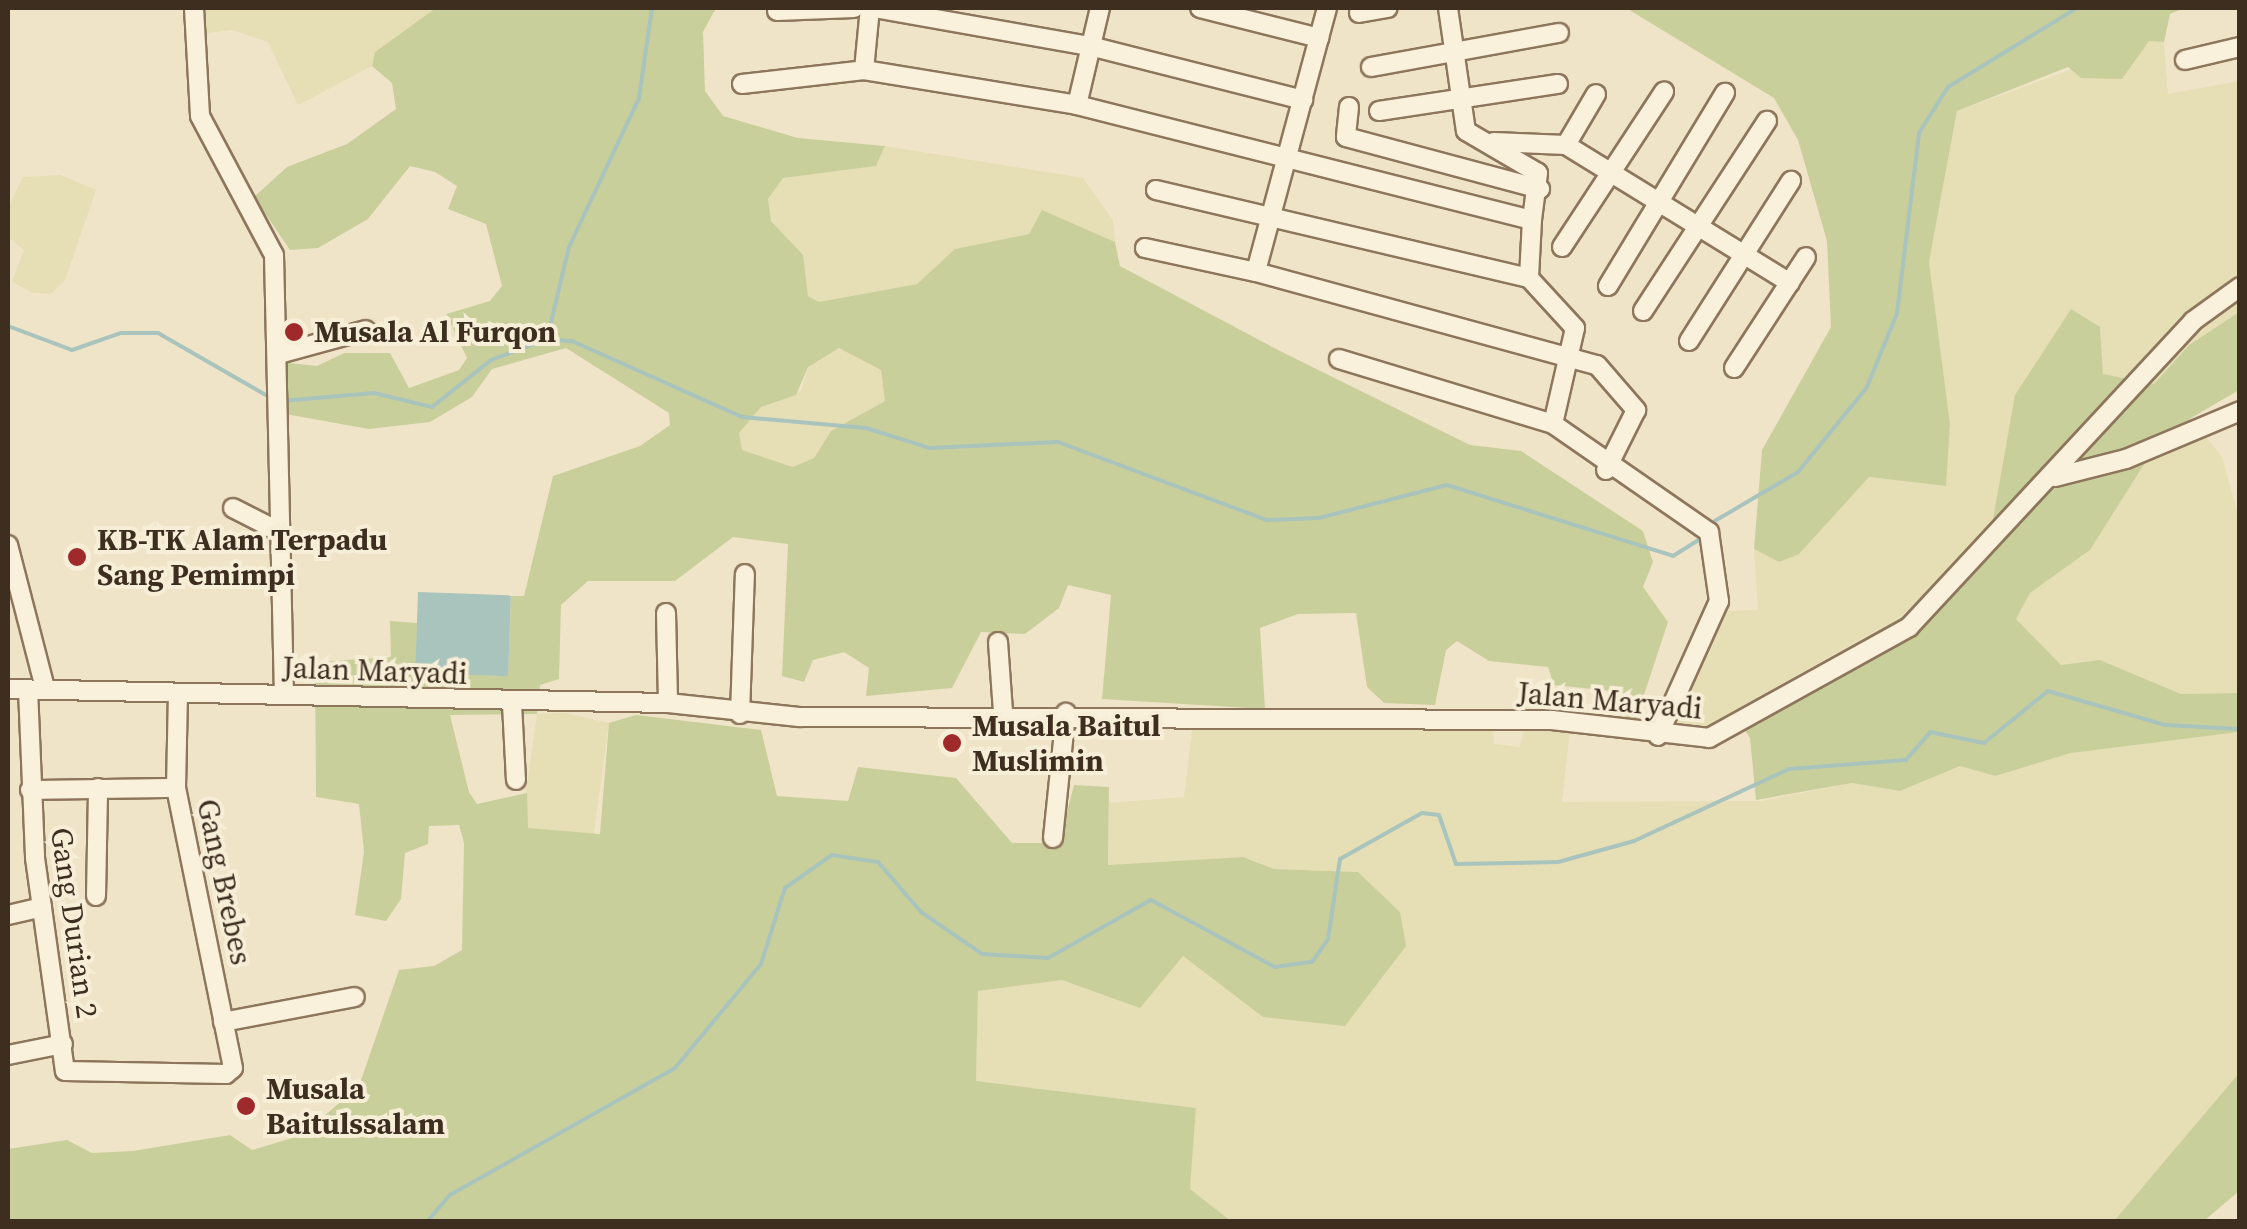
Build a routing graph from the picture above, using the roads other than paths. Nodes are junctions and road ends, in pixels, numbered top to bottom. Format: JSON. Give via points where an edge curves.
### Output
{"nodes":[{"id":1,"x":194,"y":8,"type":"edge"},
{"id":2,"x":854,"y":8,"type":"edge"},
{"id":3,"x":872,"y":8,"type":"edge"},
{"id":4,"x":1100,"y":8,"type":"edge"},
{"id":5,"x":1200,"y":8,"type":"edge"},
{"id":6,"x":1327,"y":8,"type":"edge"},
{"id":7,"x":1388,"y":8,"type":"edge"},
{"id":8,"x":1448,"y":8,"type":"edge"},
{"id":9,"x":776,"y":11,"type":"dead end"},
{"id":10,"x":1358,"y":14,"type":"dead end"},
{"id":11,"x":1559,"y":33,"type":"dead end"},
{"id":12,"x":1320,"y":38,"type":"junction"},
{"id":13,"x":1090,"y":46,"type":"junction"},
{"id":14,"x":2240,"y":47,"type":"edge"},
{"id":15,"x":1456,"y":52,"type":"junction"},
{"id":16,"x":2185,"y":60,"type":"dead end"},
{"id":17,"x":1371,"y":67,"type":"dead end"},
{"id":18,"x":864,"y":70,"type":"junction"},
{"id":19,"x":742,"y":84,"type":"dead end"},
{"id":20,"x":1558,"y":84,"type":"dead end"},
{"id":21,"x":1664,"y":92,"type":"dead end"},
{"id":22,"x":1725,"y":93,"type":"dead end"},
{"id":23,"x":1596,"y":94,"type":"dead end"},
{"id":24,"x":1461,"y":97,"type":"junction"},
{"id":25,"x":1303,"y":100,"type":"junction"},
{"id":26,"x":1077,"y":105,"type":"junction"},
{"id":27,"x":1349,"y":107,"type":"dead end"},
{"id":28,"x":1379,"y":111,"type":"dead end"},
{"id":29,"x":1767,"y":121,"type":"dead end"},
{"id":30,"x":1494,"y":142,"type":"junction"},
{"id":31,"x":1566,"y":145,"type":"junction"},
{"id":32,"x":1286,"y":157,"type":"junction"},
{"id":33,"x":1612,"y":170,"type":"junction"},
{"id":34,"x":1791,"y":182,"type":"dead end"},
{"id":35,"x":1540,"y":189,"type":"junction"},
{"id":36,"x":1156,"y":190,"type":"dead end"},
{"id":37,"x":1662,"y":197,"type":"junction"},
{"id":38,"x":1270,"y":216,"type":"junction"},
{"id":39,"x":1532,"y":220,"type":"junction"},
{"id":40,"x":1702,"y":224,"type":"junction"},
{"id":41,"x":1562,"y":247,"type":"dead end"},
{"id":42,"x":1146,"y":248,"type":"dead end"},
{"id":43,"x":1746,"y":252,"type":"junction"},
{"id":44,"x":1806,"y":256,"type":"dead end"},
{"id":45,"x":1256,"y":272,"type":"junction"},
{"id":46,"x":1529,"y":278,"type":"junction"},
{"id":47,"x":1790,"y":282,"type":"junction"},
{"id":48,"x":1608,"y":286,"type":"dead end"},
{"id":49,"x":2240,"y":287,"type":"edge"},
{"id":50,"x":1643,"y":311,"type":"dead end"},
{"id":51,"x":366,"y":330,"type":"dead end"},
{"id":52,"x":1689,"y":341,"type":"dead end"},
{"id":53,"x":1573,"y":352,"type":"junction"},
{"id":54,"x":279,"y":354,"type":"junction"},
{"id":55,"x":1339,"y":360,"type":"dead end"},
{"id":56,"x":1734,"y":368,"type":"dead end"},
{"id":57,"x":2240,"y":411,"type":"edge"},
{"id":58,"x":1553,"y":424,"type":"junction"},
{"id":59,"x":1606,"y":470,"type":"junction"},
{"id":60,"x":2054,"y":477,"type":"junction"},
{"id":61,"x":232,"y":508,"type":"dead end"},
{"id":62,"x":278,"y":531,"type":"junction"},
{"id":63,"x":8,"y":546,"type":"edge"},
{"id":64,"x":744,"y":574,"type":"dead end"},
{"id":65,"x":666,"y":613,"type":"dead end"},
{"id":66,"x":998,"y":642,"type":"dead end"},
{"id":67,"x":8,"y":689,"type":"edge"},
{"id":68,"x":37,"y":689,"type":"junction"},
{"id":69,"x":178,"y":693,"type":"junction"},
{"id":70,"x":284,"y":694,"type":"junction"},
{"id":71,"x":512,"y":704,"type":"junction"},
{"id":72,"x":668,"y":704,"type":"junction"},
{"id":73,"x":1003,"y":711,"type":"junction"},
{"id":74,"x":1066,"y":713,"type":"junction"},
{"id":75,"x":740,"y":714,"type":"junction"},
{"id":76,"x":1658,"y":736,"type":"junction"},
{"id":77,"x":516,"y":780,"type":"dead end"},
{"id":78,"x":98,"y":788,"type":"junction"},
{"id":79,"x":176,"y":788,"type":"junction"},
{"id":80,"x":30,"y":790,"type":"junction"},
{"id":81,"x":1053,"y":838,"type":"dead end"},
{"id":82,"x":96,"y":896,"type":"dead end"},
{"id":83,"x":42,"y":907,"type":"junction"},
{"id":84,"x":8,"y":915,"type":"edge"},
{"id":85,"x":355,"y":997,"type":"dead end"},
{"id":86,"x":223,"y":1022,"type":"junction"},
{"id":87,"x":63,"y":1044,"type":"junction"},
{"id":88,"x":8,"y":1055,"type":"edge"}],
"edges":[{"from":1,"to":54,"type":"street","via":[[200,116],[274,255]]},
{"from":2,"to":9,"type":"street"},
{"from":3,"to":13,"type":"street"},
{"from":3,"to":18,"type":"street"},
{"from":4,"to":13,"type":"street"},
{"from":5,"to":12,"type":"street"},
{"from":6,"to":12,"type":"street"},
{"from":7,"to":10,"type":"street"},
{"from":8,"to":15,"type":"street"},
{"from":11,"to":15,"type":"street"},
{"from":12,"to":25,"type":"street"},
{"from":13,"to":25,"type":"street"},
{"from":13,"to":26,"type":"street"},
{"from":14,"to":16,"type":"street"},
{"from":15,"to":17,"type":"street"},
{"from":15,"to":24,"type":"street"},
{"from":18,"to":19,"type":"street"},
{"from":18,"to":26,"type":"street"},
{"from":20,"to":24,"type":"street"},
{"from":21,"to":33,"type":"street"},
{"from":22,"to":37,"type":"street"},
{"from":23,"to":31,"type":"street"},
{"from":24,"to":28,"type":"street"},
{"from":24,"to":30,"type":"street","via":[[1466,131]]},
{"from":25,"to":32,"type":"street"},
{"from":26,"to":32,"type":"street"},
{"from":27,"to":35,"type":"street","via":[[1346,137]]},
{"from":29,"to":40,"type":"street"},
{"from":30,"to":31,"type":"street"},
{"from":30,"to":35,"type":"street","via":[[1538,173]]},
{"from":31,"to":33,"type":"street"},
{"from":32,"to":38,"type":"street"},
{"from":32,"to":39,"type":"street"},
{"from":33,"to":37,"type":"street"},
{"from":33,"to":41,"type":"street"},
{"from":34,"to":43,"type":"street"},
{"from":35,"to":39,"type":"street"},
{"from":36,"to":38,"type":"street"},
{"from":37,"to":40,"type":"street"},
{"from":37,"to":48,"type":"street"},
{"from":38,"to":45,"type":"street"},
{"from":38,"to":46,"type":"street"},
{"from":39,"to":46,"type":"street"},
{"from":40,"to":43,"type":"street"},
{"from":40,"to":50,"type":"street"},
{"from":42,"to":45,"type":"street"},
{"from":43,"to":47,"type":"street"},
{"from":43,"to":52,"type":"street"},
{"from":44,"to":47,"type":"street"},
{"from":45,"to":53,"type":"street"},
{"from":46,"to":53,"type":"street","via":[[1575,328]]},
{"from":47,"to":56,"type":"street"},
{"from":49,"to":60,"type":"street","name":"Jalan Maryadi","via":[[2193,321]]},
{"from":51,"to":54,"type":"street"},
{"from":53,"to":58,"type":"street"},
{"from":53,"to":59,"type":"street","via":[[1635,404]]},
{"from":54,"to":62,"type":"street"},
{"from":55,"to":58,"type":"street"},
{"from":57,"to":60,"type":"street","via":[[2126,459]]},
{"from":58,"to":59,"type":"street"},
{"from":59,"to":76,"type":"street","via":[[1705,529],[1719,601]]},
{"from":60,"to":76,"type":"street","name":"Jalan Maryadi","via":[[1898,636],[1733,732]]},
{"from":61,"to":62,"type":"street"},
{"from":62,"to":70,"type":"street"},
{"from":63,"to":68,"type":"street","name":"Gang Durian 2"},
{"from":64,"to":75,"type":"street"},
{"from":65,"to":72,"type":"street"},
{"from":66,"to":73,"type":"street"},
{"from":67,"to":68,"type":"street","name":"Jalan Maryadi"},
{"from":68,"to":69,"type":"street","name":"Jalan Maryadi"},
{"from":68,"to":80,"type":"street","name":"Gang Durian 2"},
{"from":69,"to":70,"type":"street","name":"Jalan Maryadi"},
{"from":69,"to":79,"type":"street","name":"Gang Brebes"},
{"from":70,"to":71,"type":"street","name":"Jalan Maryadi"},
{"from":71,"to":72,"type":"street","name":"Jalan Maryadi"},
{"from":71,"to":77,"type":"street"},
{"from":72,"to":75,"type":"street","name":"Jalan Maryadi"},
{"from":73,"to":74,"type":"street","name":"Jalan Maryadi"},
{"from":73,"to":75,"type":"street","name":"Jalan Maryadi"},
{"from":74,"to":76,"type":"street","name":"Jalan Maryadi","via":[[1552,720]]},
{"from":74,"to":81,"type":"street"},
{"from":78,"to":79,"type":"street"},
{"from":78,"to":80,"type":"street"},
{"from":78,"to":82,"type":"street"},
{"from":79,"to":86,"type":"street","name":"Gang Brebes"},
{"from":80,"to":83,"type":"street","name":"Gang Durian 2"},
{"from":83,"to":84,"type":"street"},
{"from":83,"to":87,"type":"street","name":"Gang Durian 2"},
{"from":85,"to":86,"type":"street"},
{"from":86,"to":87,"type":"street","name":"Gang Brebes","via":[[233,1068],[226,1074],[66,1072]]},
{"from":87,"to":88,"type":"street"}]}
